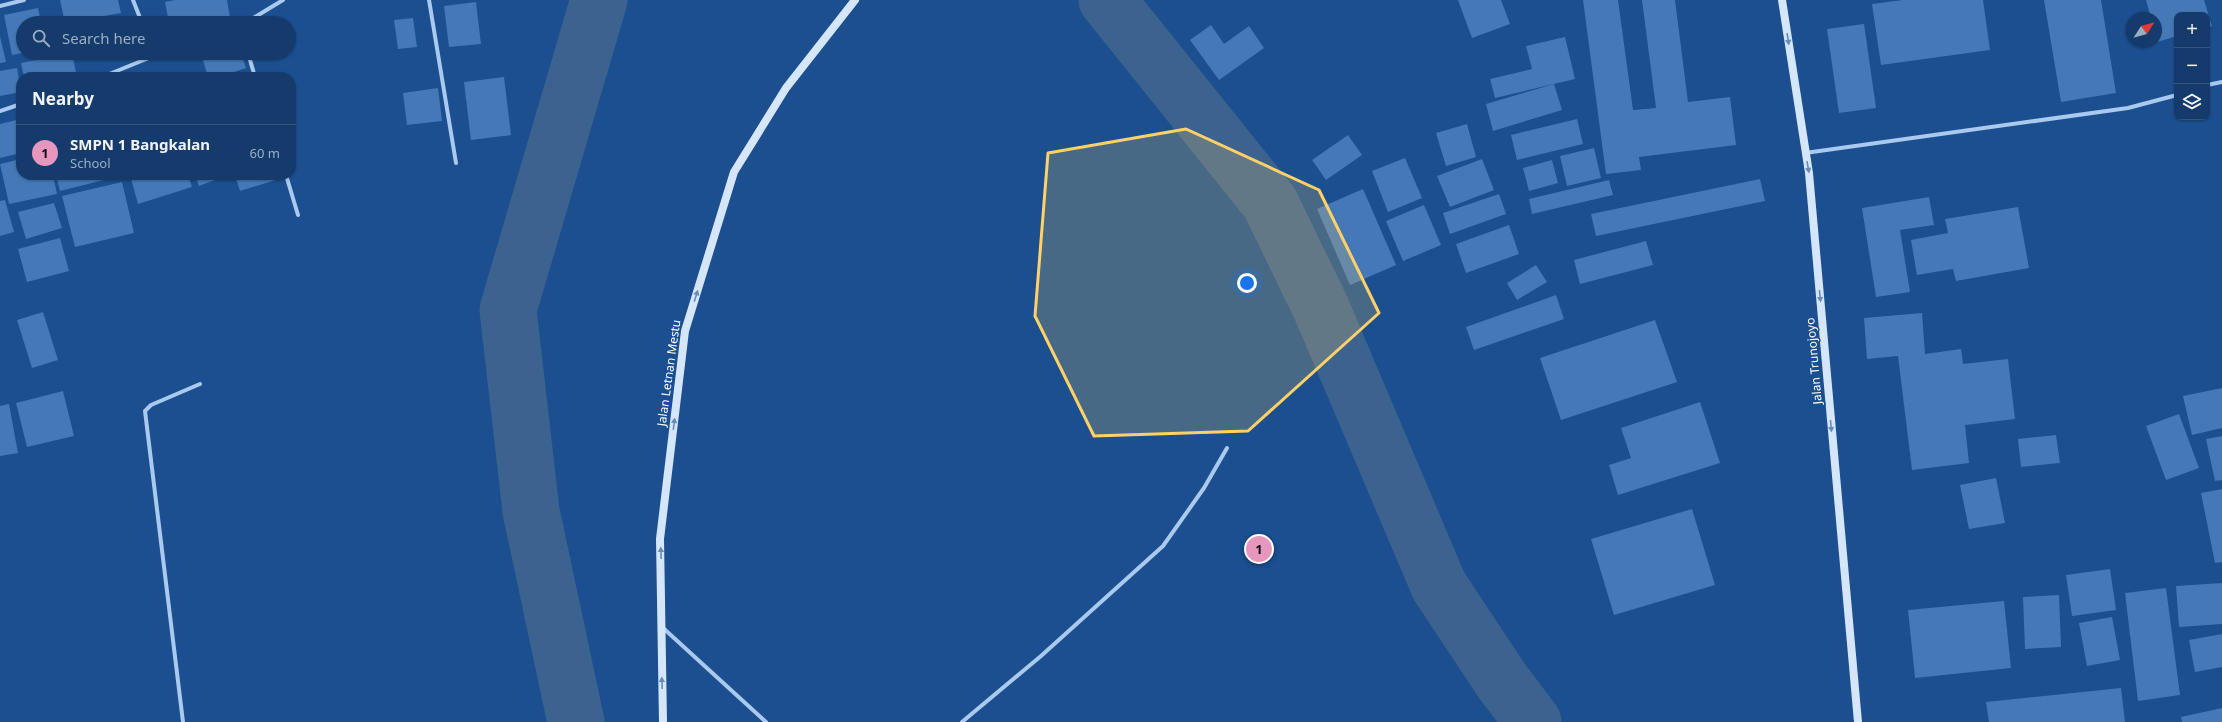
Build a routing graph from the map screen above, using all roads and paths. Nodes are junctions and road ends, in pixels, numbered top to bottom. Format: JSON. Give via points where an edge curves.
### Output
{"nodes":[{"id":1,"x":24,"y":0,"type":"edge"},
{"id":2,"x":134,"y":0,"type":"edge"},
{"id":3,"x":283,"y":0,"type":"edge"},
{"id":4,"x":429,"y":0,"type":"edge"},
{"id":5,"x":855,"y":0,"type":"edge"},
{"id":6,"x":1782,"y":0,"type":"edge"},
{"id":7,"x":0,"y":6,"type":"edge"},
{"id":8,"x":140,"y":16,"type":"edge"},
{"id":9,"x":257,"y":16,"type":"edge"},
{"id":10,"x":140,"y":60,"type":"edge"},
{"id":11,"x":250,"y":60,"type":"edge"},
{"id":12,"x":113,"y":72,"type":"edge"},
{"id":13,"x":254,"y":72,"type":"edge"},
{"id":14,"x":2222,"y":82,"type":"edge"},
{"id":15,"x":2210,"y":84,"type":"edge"},
{"id":16,"x":2174,"y":96,"type":"edge"},
{"id":17,"x":16,"y":106,"type":"edge"},
{"id":18,"x":0,"y":111,"type":"edge"},
{"id":19,"x":1805,"y":153,"type":"junction"},
{"id":20,"x":456,"y":163,"type":"dead end"},
{"id":21,"x":288,"y":180,"type":"edge"},
{"id":22,"x":298,"y":215,"type":"dead end"},
{"id":23,"x":200,"y":384,"type":"dead end"},
{"id":24,"x":1227,"y":448,"type":"dead end"},
{"id":25,"x":660,"y":625,"type":"junction"},
{"id":26,"x":183,"y":722,"type":"edge"},
{"id":27,"x":663,"y":722,"type":"edge"},
{"id":28,"x":766,"y":722,"type":"edge"},
{"id":29,"x":962,"y":722,"type":"edge"},
{"id":30,"x":1858,"y":722,"type":"edge"}],
"edges":[{"from":1,"to":7,"type":"street"},
{"from":2,"to":8,"type":"street"},
{"from":3,"to":9,"type":"street"},
{"from":4,"to":20,"type":"street"},
{"from":25,"to":5,"type":"street","name":"Jalan Letnan Mestu","one_way":true,"via":[[660,539],[685,331],[734,172],[786,88]]},
{"from":6,"to":19,"type":"street","name":"Jalan Trunojoyo","one_way":true},
{"from":10,"to":12,"type":"street"},
{"from":11,"to":13,"type":"street"},
{"from":14,"to":15,"type":"street"},
{"from":16,"to":19,"type":"street","via":[[2128,108]]},
{"from":17,"to":18,"type":"street"},
{"from":19,"to":30,"type":"street","name":"Jalan Trunojoyo","one_way":true,"via":[[1809,173]]},
{"from":21,"to":22,"type":"street"},
{"from":23,"to":26,"type":"street","via":[[151,404],[145,412]]},
{"from":24,"to":29,"type":"street","via":[[1204,488],[1163,546],[1041,656]]},
{"from":27,"to":25,"type":"street","name":"Jalan Letnan Mestu","one_way":true},
{"from":25,"to":28,"type":"street"}]}
